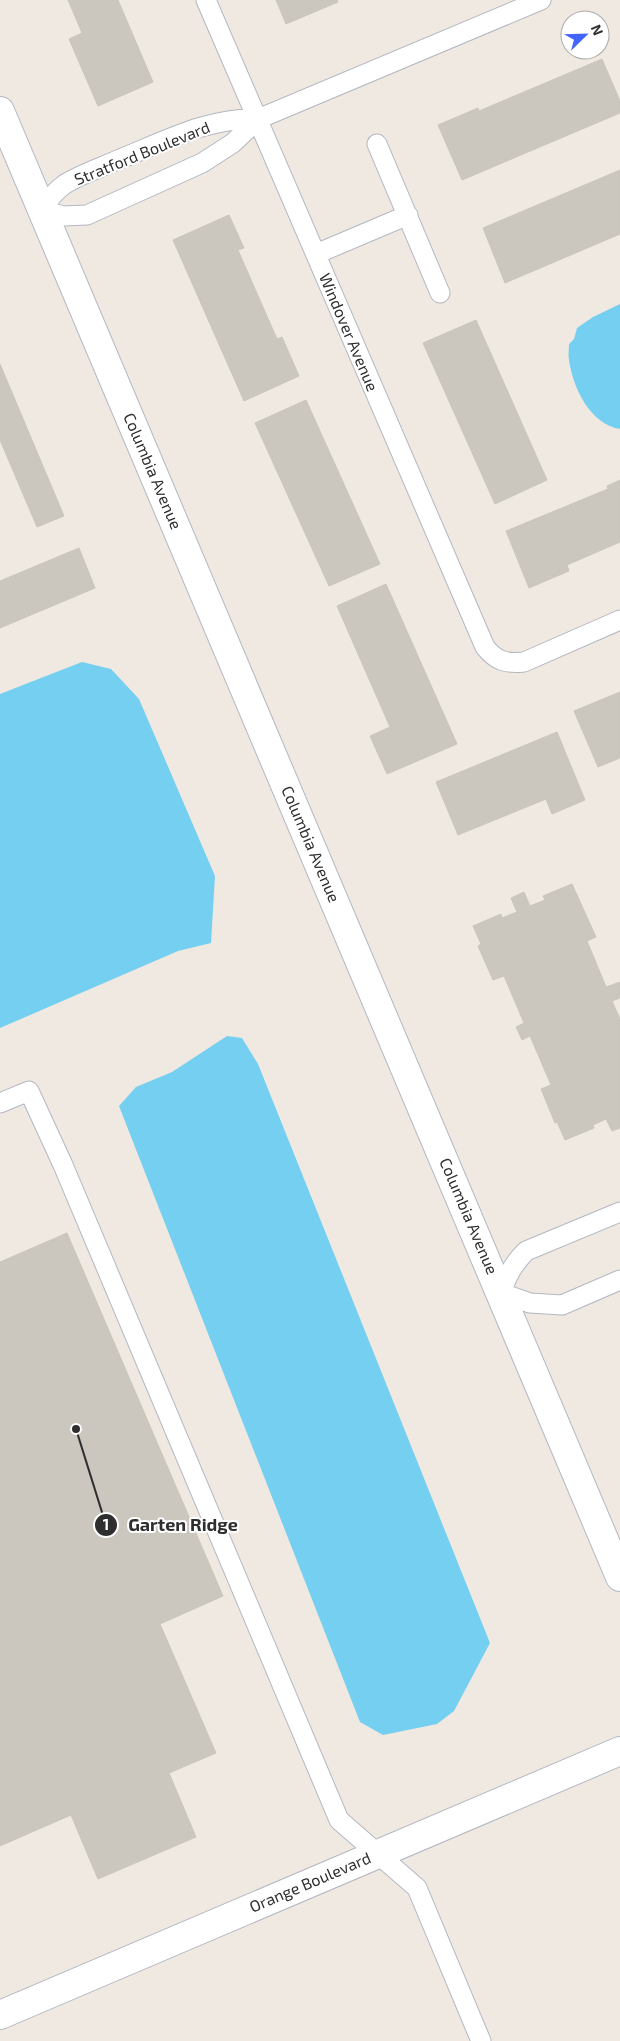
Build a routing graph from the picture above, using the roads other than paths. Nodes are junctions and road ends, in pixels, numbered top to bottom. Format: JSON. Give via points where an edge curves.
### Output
{"nodes":[{"id":1,"x":206,"y":0,"type":"edge"},
{"id":2,"x":540,"y":0,"type":"edge"},
{"id":3,"x":0,"y":111,"type":"edge"},
{"id":4,"x":258,"y":120,"type":"junction"},
{"id":5,"x":377,"y":144,"type":"dead end"},
{"id":6,"x":42,"y":210,"type":"junction"},
{"id":7,"x":408,"y":215,"type":"junction"},
{"id":8,"x":316,"y":254,"type":"junction"},
{"id":9,"x":440,"y":293,"type":"dead end"},
{"id":10,"x":620,"y":620,"type":"edge"},
{"id":11,"x":0,"y":1103,"type":"edge"},
{"id":12,"x":620,"y":1212,"type":"edge"},
{"id":13,"x":620,"y":1280,"type":"edge"},
{"id":14,"x":501,"y":1293,"type":"junction"},
{"id":15,"x":620,"y":1576,"type":"edge"},
{"id":16,"x":620,"y":1751,"type":"edge"},
{"id":17,"x":377,"y":1853,"type":"junction"},
{"id":18,"x":0,"y":2015,"type":"edge"},
{"id":19,"x":481,"y":2041,"type":"edge"}],
"edges":[{"from":1,"to":4,"type":"lane","name":"Windover Avenue"},
{"from":2,"to":4,"type":"lane","name":"Stratford Boulevard"},
{"from":3,"to":6,"type":"street","name":"Columbia Avenue"},
{"from":4,"to":6,"type":"lane","name":"Stratford Boulevard","via":[[222,121],[188,130],[74,179],[55,192]]},
{"from":4,"to":6,"type":"lane","name":"Stratford Boulevard","via":[[233,143],[202,163],[87,215],[63,216]]},
{"from":4,"to":8,"type":"lane","name":"Windover Avenue"},
{"from":5,"to":7,"type":"lane"},
{"from":6,"to":14,"type":"street","name":"Columbia Avenue"},
{"from":7,"to":8,"type":"lane"},
{"from":7,"to":9,"type":"lane"},
{"from":8,"to":10,"type":"lane","name":"Windover Avenue","via":[[485,647],[498,660],[524,662]]},
{"from":11,"to":17,"type":"lane","via":[[29,1091],[339,1820]]},
{"from":12,"to":14,"type":"lane","via":[[526,1251],[510,1270]]},
{"from":13,"to":14,"type":"lane","via":[[562,1305],[530,1303]]},
{"from":14,"to":15,"type":"street","name":"Columbia Avenue"},
{"from":16,"to":17,"type":"street","name":"Orange Boulevard"},
{"from":17,"to":18,"type":"street","name":"Orange Boulevard"},
{"from":17,"to":19,"type":"lane","via":[[417,1888]]}]}
